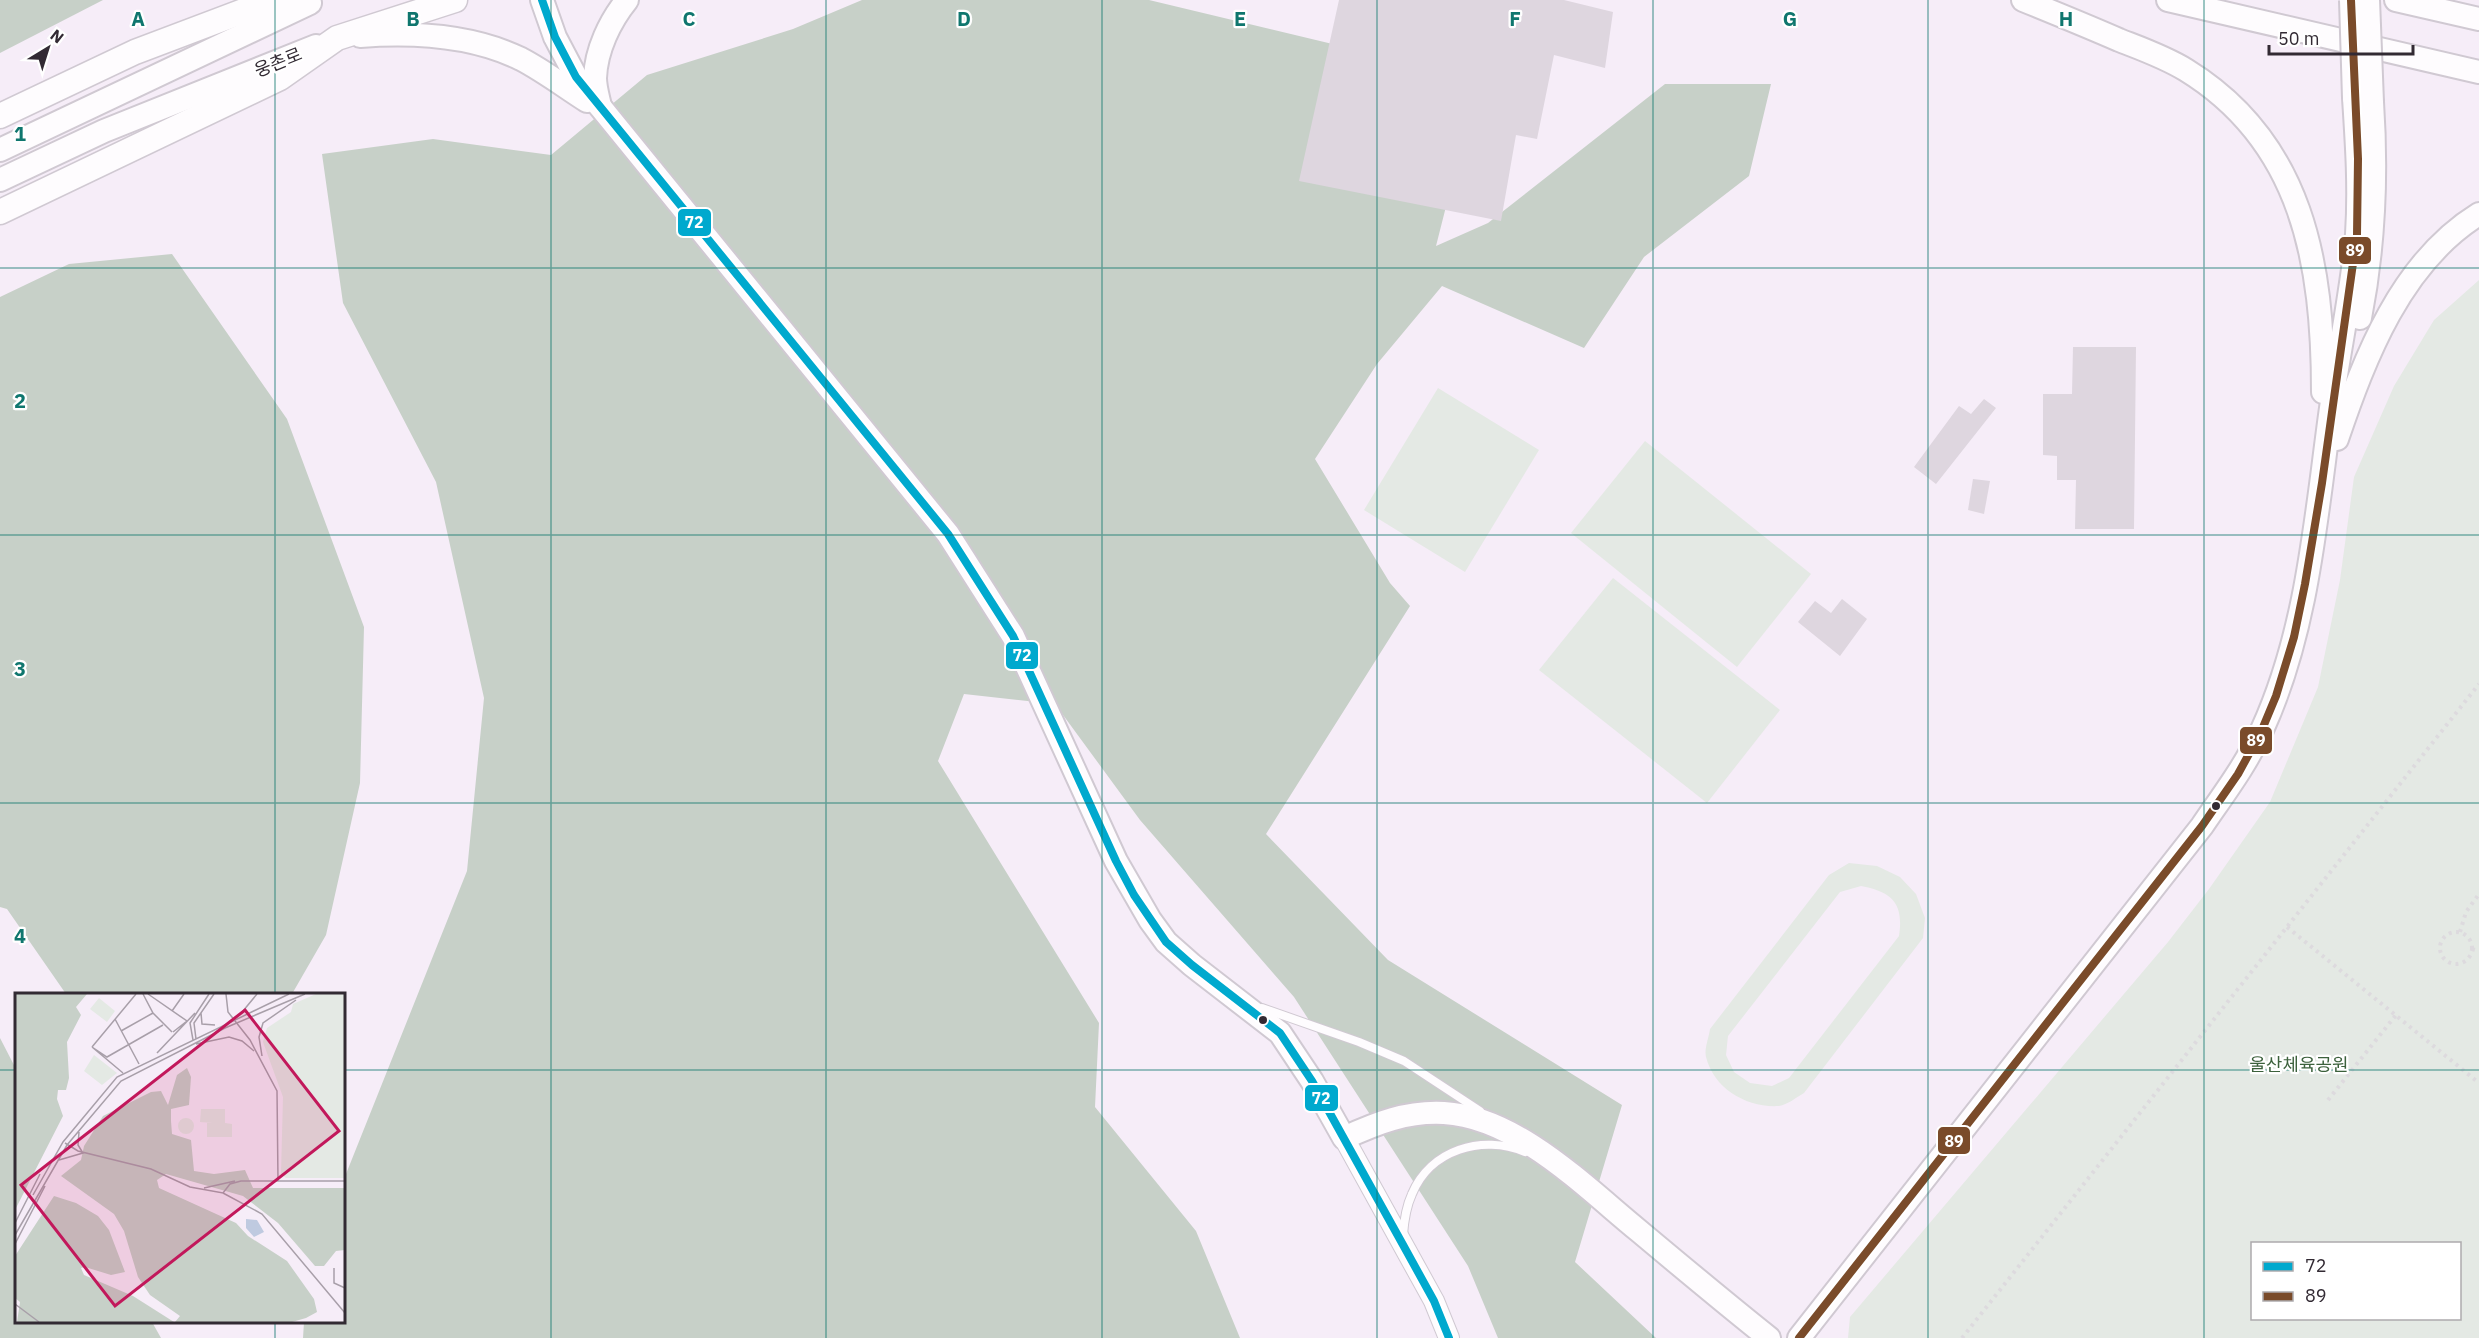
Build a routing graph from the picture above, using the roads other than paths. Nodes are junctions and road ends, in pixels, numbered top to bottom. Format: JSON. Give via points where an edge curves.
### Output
{"nodes":[{"id":1,"x":308,"y":0,"type":"edge"},
{"id":2,"x":316,"y":0,"type":"edge"},
{"id":3,"x":455,"y":0,"type":"edge"},
{"id":4,"x":542,"y":0,"type":"edge"},
{"id":5,"x":627,"y":0,"type":"edge"},
{"id":6,"x":2023,"y":0,"type":"edge"},
{"id":7,"x":2168,"y":0,"type":"edge"},
{"id":8,"x":2351,"y":0,"type":"edge"},
{"id":9,"x":2368,"y":0,"type":"edge"},
{"id":10,"x":2396,"y":0,"type":"edge"},
{"id":11,"x":2430,"y":0,"type":"edge"},
{"id":12,"x":2446,"y":0,"type":"edge"},
{"id":13,"x":2479,"y":19,"type":"edge"},
{"id":14,"x":337,"y":38,"type":"junction"},
{"id":15,"x":2479,"y":72,"type":"edge"},
{"id":16,"x":2363,"y":100,"type":"junction"},
{"id":17,"x":601,"y":110,"type":"junction"},
{"id":18,"x":0,"y":116,"type":"edge"},
{"id":19,"x":0,"y":150,"type":"edge"},
{"id":20,"x":0,"y":180,"type":"edge"},
{"id":21,"x":0,"y":212,"type":"edge"},
{"id":22,"x":2479,"y":214,"type":"edge"},
{"id":23,"x":2322,"y":483,"type":"junction"},
{"id":24,"x":1239,"y":1000,"type":"junction"},
{"id":25,"x":1508,"y":1132,"type":"junction"},
{"id":26,"x":1344,"y":1137,"type":"junction"},
{"id":27,"x":1567,"y":1173,"type":"junction"},
{"id":28,"x":1402,"y":1242,"type":"junction"},
{"id":29,"x":1449,"y":1338,"type":"edge"},
{"id":30,"x":1769,"y":1338,"type":"edge"},
{"id":31,"x":1799,"y":1338,"type":"edge"}],
"edges":[{"from":1,"to":18,"type":"main road","via":[[254,7],[135,52]]},
{"from":2,"to":19,"type":"main road"},
{"from":3,"to":14,"type":"main road","name":"웅촌로"},
{"from":4,"to":17,"type":"main road","via":[[555,37],[576,77]]},
{"from":5,"to":17,"type":"main road","via":[[598,53],[595,80]]},
{"from":6,"to":23,"type":"main road","via":[[2184,69],[2229,103],[2281,170],[2304,223],[2317,288],[2323,375]]},
{"from":7,"to":15,"type":"main road"},
{"from":8,"to":16,"type":"main road","bridge":true},
{"from":9,"to":16,"type":"main road","bridge":true},
{"from":10,"to":13,"type":"main road"},
{"from":11,"to":12,"type":"main road"},
{"from":14,"to":17,"type":"main road","via":[[399,33],[495,48],[523,60]]},
{"from":14,"to":20,"type":"main road","name":"웅촌로","via":[[104,131]]},
{"from":14,"to":21,"type":"main road","via":[[280,78]]},
{"from":16,"to":23,"type":"main road","via":[[2375,188],[2373,238],[2354,347]]},
{"from":17,"to":24,"type":"main road","via":[[948,534],[1013,636],[1134,895],[1166,942]]},
{"from":22,"to":23,"type":"main road","via":[[2446,239],[2388,315],[2352,397]]},
{"from":23,"to":31,"type":"main road","via":[[2294,637],[2269,714],[2238,774],[2146,899]]},
{"from":24,"to":25,"type":"lane","via":[[1404,1061]]},
{"from":24,"to":26,"type":"main road","via":[[1280,1033]]},
{"from":25,"to":26,"type":"main road","via":[[1474,1118],[1417,1113],[1391,1118]]},
{"from":25,"to":27,"type":"main road"},
{"from":26,"to":28,"type":"street"},
{"from":27,"to":28,"type":"lane","via":[[1511,1148],[1483,1144],[1464,1147],[1436,1161],[1424,1173],[1405,1213]]},
{"from":27,"to":30,"type":"main road"},
{"from":28,"to":29,"type":"street"}]}
